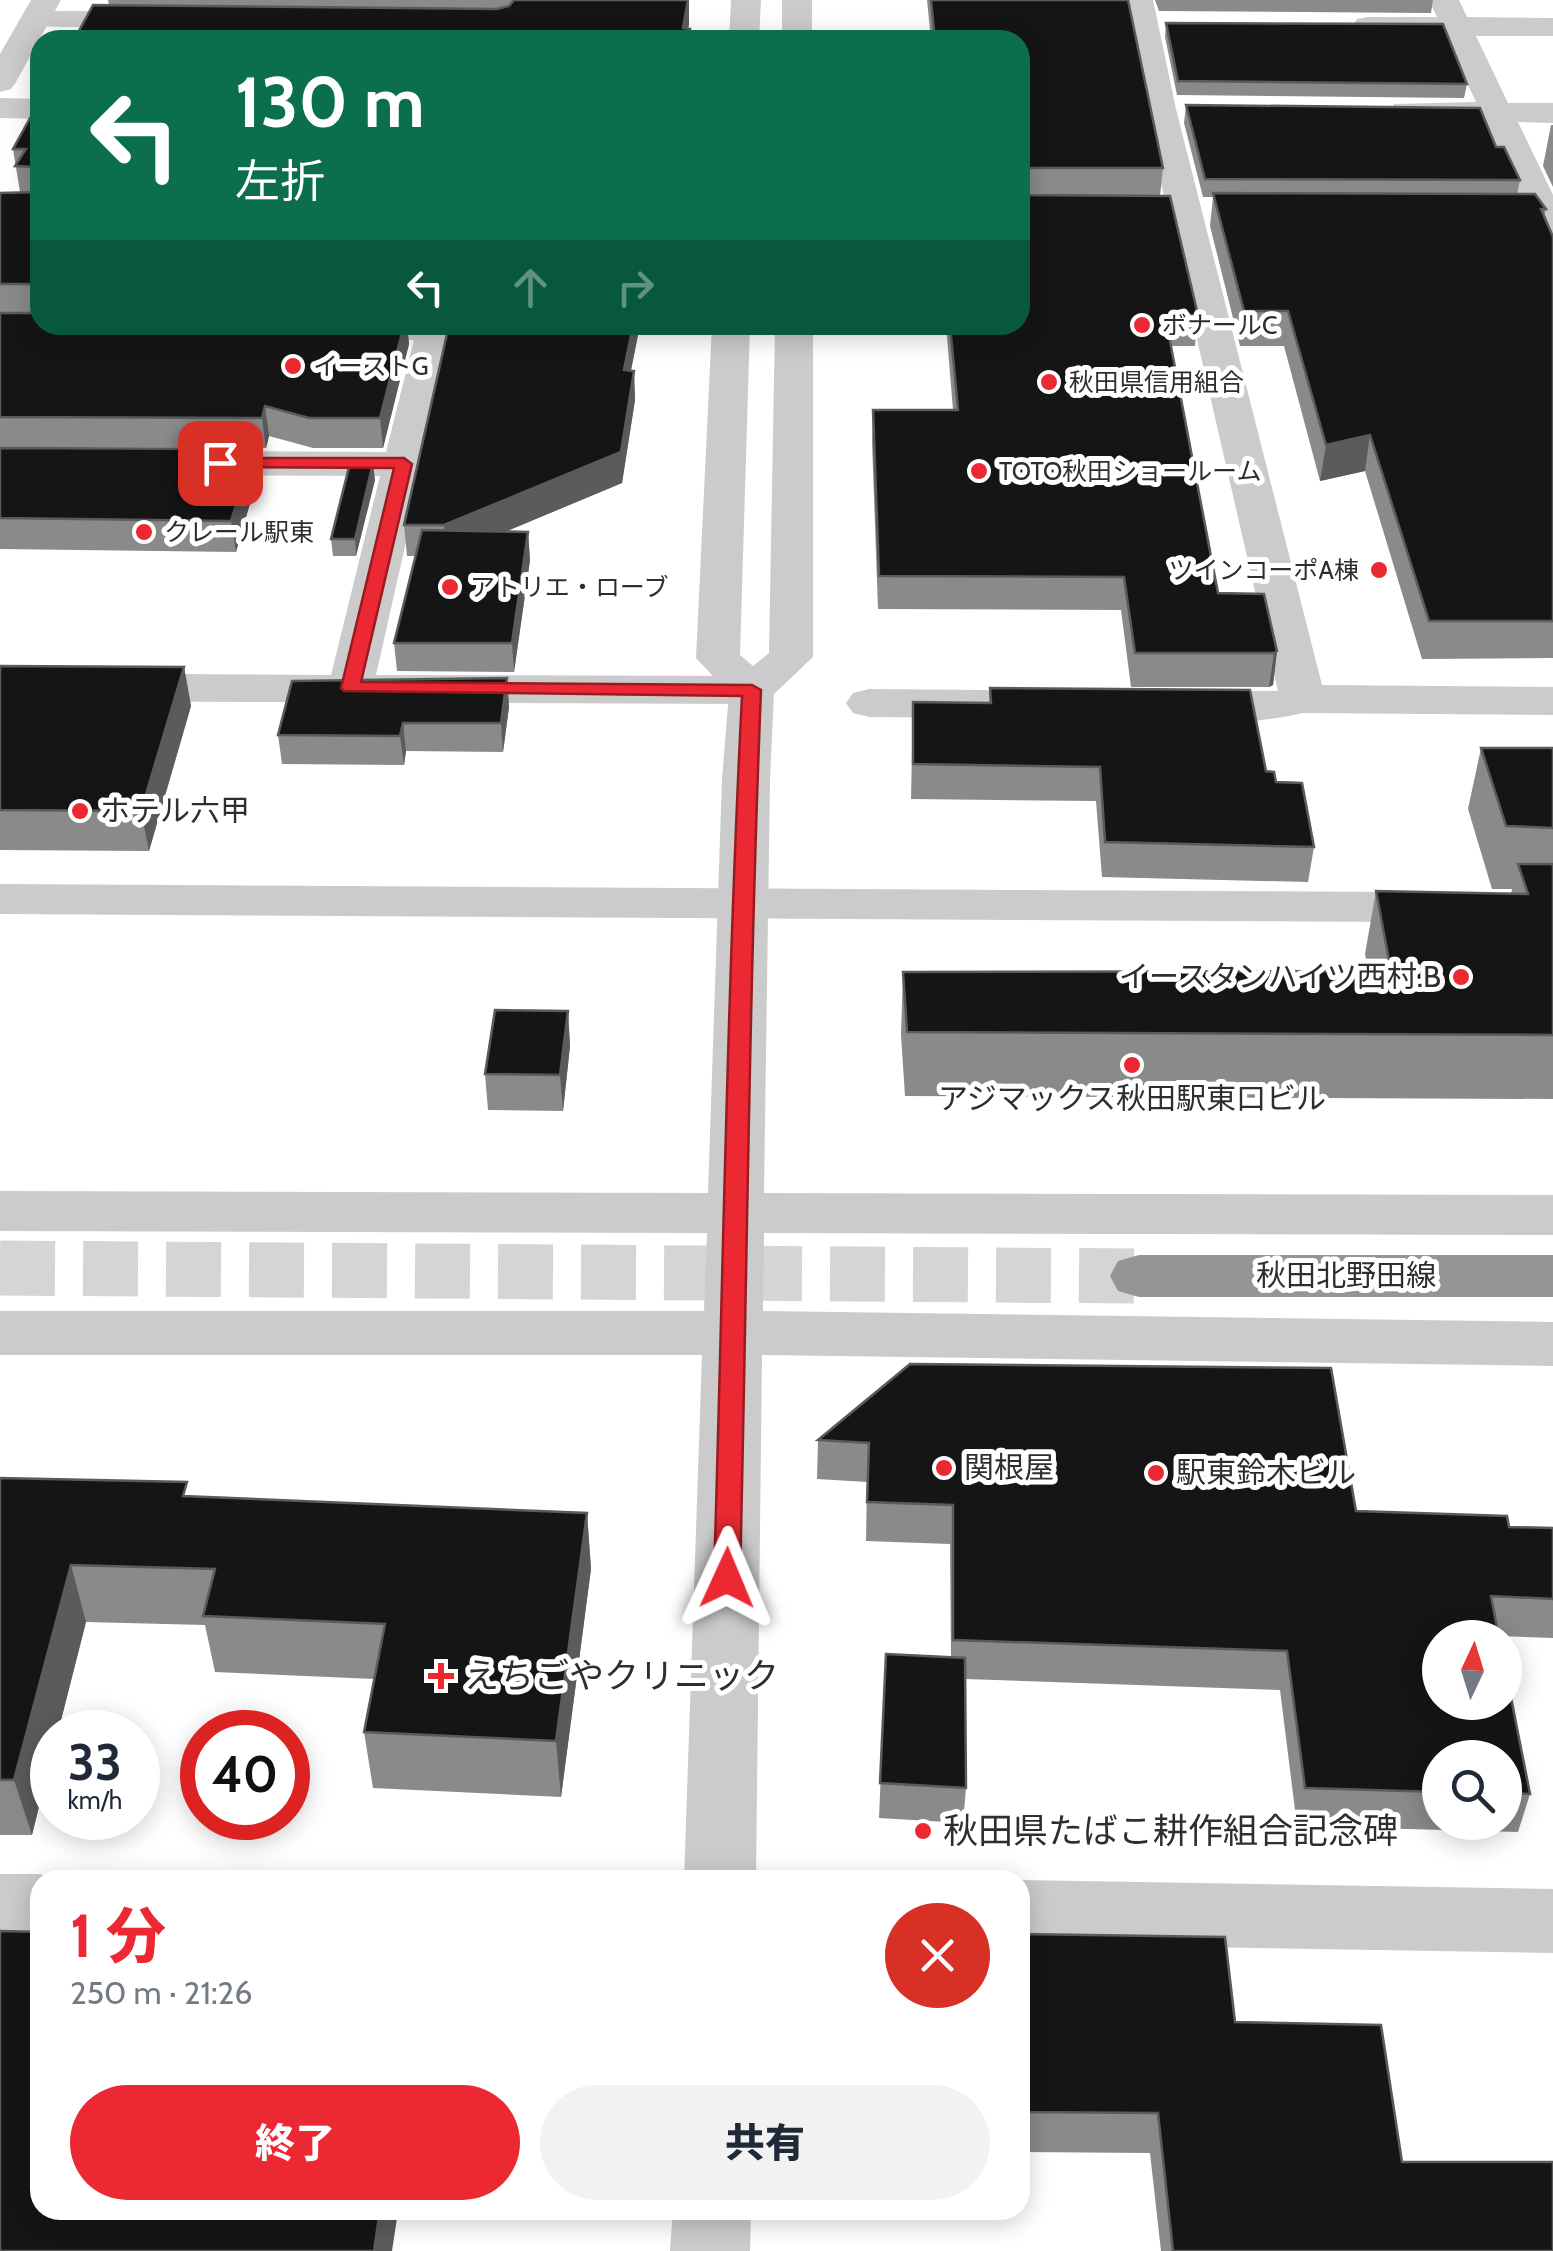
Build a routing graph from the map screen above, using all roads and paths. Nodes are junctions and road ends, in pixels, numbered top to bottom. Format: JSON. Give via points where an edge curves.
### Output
{"nodes":[{"id":1,"x":746,"y":0,"type":"edge"},
{"id":2,"x":798,"y":0,"type":"edge"},
{"id":3,"x":41,"y":10,"type":"edge"},
{"id":4,"x":1450,"y":13,"type":"edge"},
{"id":5,"x":1150,"y":16,"type":"edge"},
{"id":6,"x":184,"y":20,"type":"edge"},
{"id":7,"x":1340,"y":26,"type":"edge"},
{"id":8,"x":1553,"y":27,"type":"edge"},
{"id":9,"x":744,"y":30,"type":"edge"},
{"id":10,"x":797,"y":30,"type":"edge"},
{"id":11,"x":0,"y":82,"type":"edge"},
{"id":12,"x":0,"y":108,"type":"edge"},
{"id":13,"x":30,"y":109,"type":"edge"},
{"id":14,"x":1377,"y":110,"type":"edge"},
{"id":15,"x":1496,"y":112,"type":"junction"},
{"id":16,"x":1553,"y":113,"type":"edge"},
{"id":17,"x":1541,"y":218,"type":"edge"},
{"id":18,"x":433,"y":335,"type":"edge"},
{"id":19,"x":731,"y":335,"type":"edge"},
{"id":20,"x":794,"y":335,"type":"edge"},
{"id":21,"x":134,"y":463,"type":"edge"},
{"id":22,"x":404,"y":464,"type":"junction"},
{"id":23,"x":0,"y":687,"type":"edge"},
{"id":24,"x":350,"y":688,"type":"junction"},
{"id":25,"x":752,"y":690,"type":"junction"},
{"id":26,"x":1303,"y":699,"type":"junction"},
{"id":27,"x":1553,"y":701,"type":"edge"},
{"id":28,"x":870,"y":704,"type":"dead end"},
{"id":29,"x":1022,"y":704,"type":"edge"},
{"id":30,"x":1138,"y":705,"type":"edge"},
{"id":31,"x":0,"y":899,"type":"edge"},
{"id":32,"x":741,"y":904,"type":"junction"},
{"id":33,"x":1553,"y":908,"type":"edge"},
{"id":34,"x":0,"y":1211,"type":"edge"},
{"id":35,"x":737,"y":1213,"type":"junction"},
{"id":36,"x":1553,"y":1215,"type":"edge"},
{"id":37,"x":1139,"y":1276,"type":"tunnel mouth"},
{"id":38,"x":1553,"y":1276,"type":"edge"},
{"id":39,"x":732,"y":1332,"type":"junction"},
{"id":40,"x":0,"y":1333,"type":"edge"},
{"id":41,"x":1553,"y":1344,"type":"edge"},
{"id":42,"x":720,"y":1870,"type":"edge"},
{"id":43,"x":0,"y":1906,"type":"edge"},
{"id":44,"x":30,"y":1906,"type":"edge"},
{"id":45,"x":1030,"y":1912,"type":"edge"},
{"id":46,"x":1553,"y":1921,"type":"edge"},
{"id":47,"x":712,"y":2220,"type":"edge"},
{"id":48,"x":710,"y":2251,"type":"edge"}],
"edges":[{"from":1,"to":9,"type":"street"},
{"from":2,"to":10,"type":"street"},
{"from":3,"to":6,"type":"street"},
{"from":3,"to":11,"type":"street"},
{"from":4,"to":7,"type":"street"},
{"from":4,"to":8,"type":"street"},
{"from":4,"to":15,"type":"street"},
{"from":5,"to":26,"type":"street","via":[[1180,109],[1188,212]]},
{"from":12,"to":13,"type":"street"},
{"from":14,"to":15,"type":"street"},
{"from":15,"to":16,"type":"street"},
{"from":15,"to":17,"type":"street"},
{"from":18,"to":22,"type":"street"},
{"from":19,"to":25,"type":"street","via":[[718,658]]},
{"from":20,"to":25,"type":"street","via":[[790,657]]},
{"from":21,"to":22,"type":"street"},
{"from":22,"to":24,"type":"street"},
{"from":23,"to":24,"type":"street"},
{"from":24,"to":25,"type":"street"},
{"from":25,"to":32,"type":"street"},
{"from":26,"to":27,"type":"street"},
{"from":26,"to":30,"type":"street","via":[[1272,706]]},
{"from":28,"to":29,"type":"street"},
{"from":31,"to":32,"type":"street"},
{"from":32,"to":33,"type":"street"},
{"from":32,"to":35,"type":"street"},
{"from":34,"to":35,"type":"street"},
{"from":35,"to":36,"type":"street"},
{"from":35,"to":39,"type":"street"},
{"from":37,"to":38,"type":"highway","name":"秋田北野田線"},
{"from":39,"to":40,"type":"street"},
{"from":39,"to":41,"type":"street"},
{"from":39,"to":42,"type":"street"},
{"from":43,"to":44,"type":"street"},
{"from":45,"to":46,"type":"street"},
{"from":47,"to":48,"type":"street"}]}
